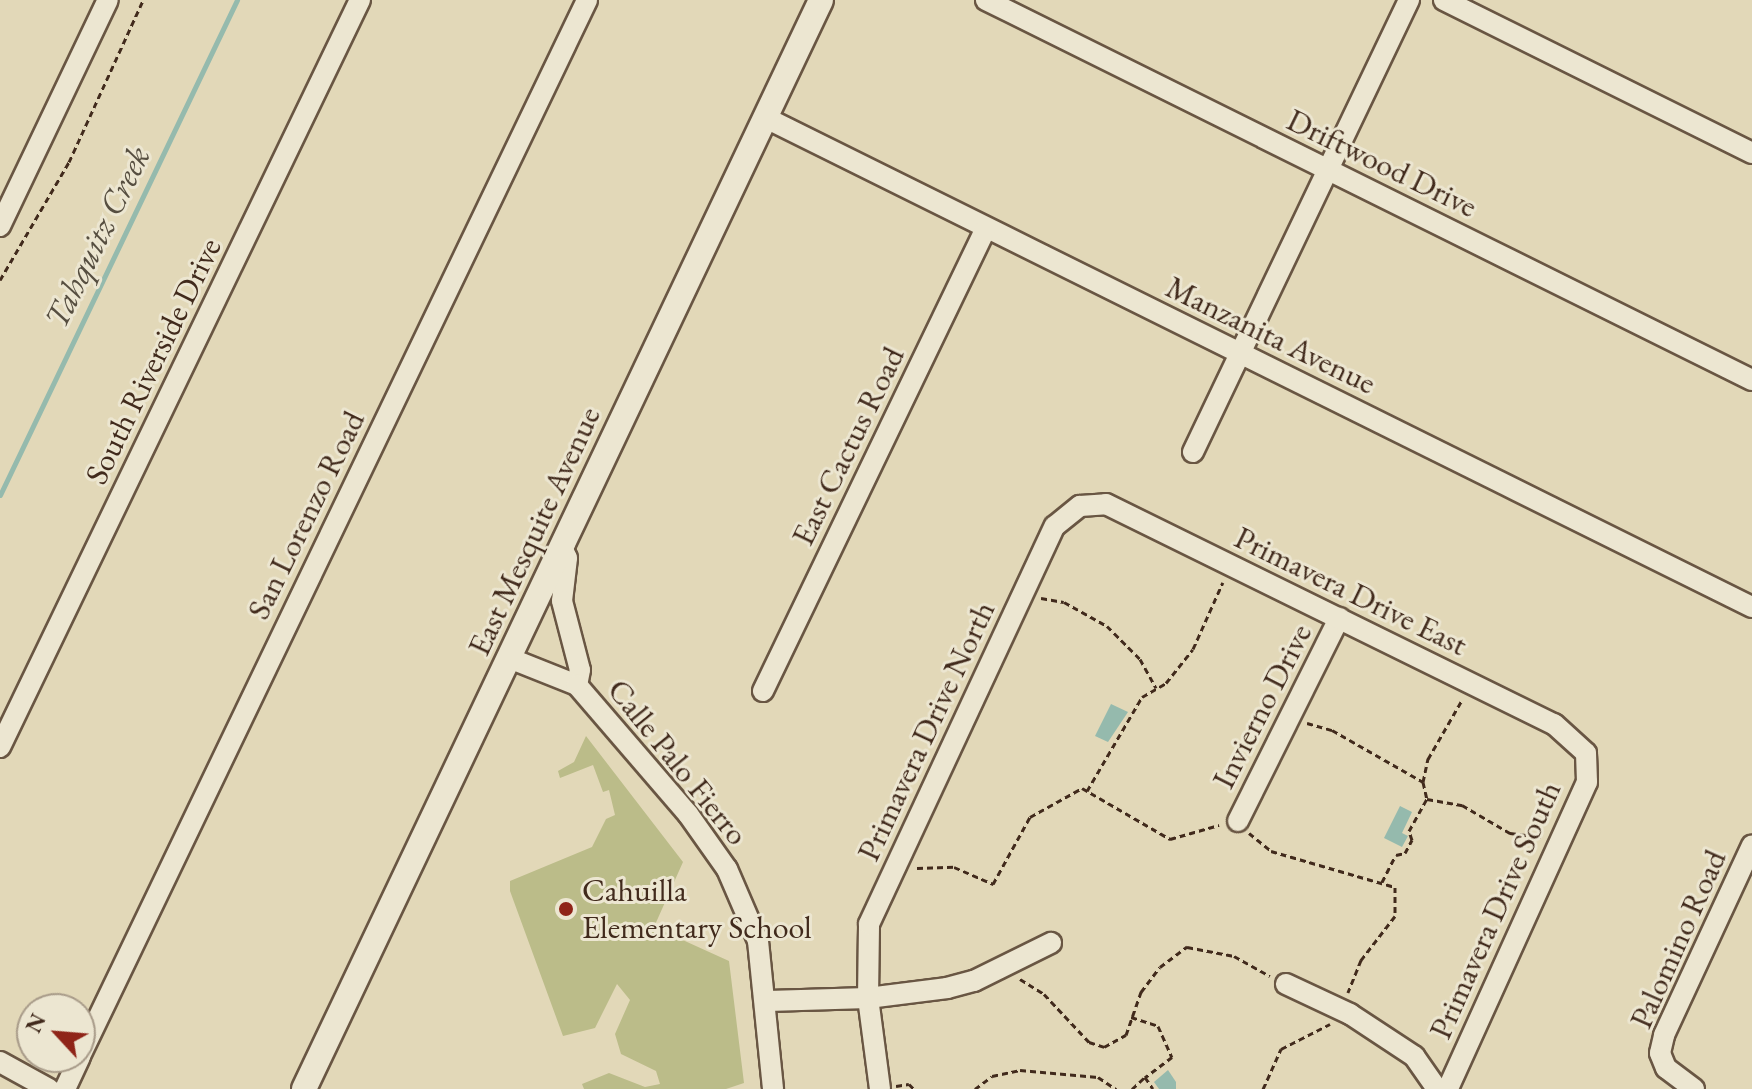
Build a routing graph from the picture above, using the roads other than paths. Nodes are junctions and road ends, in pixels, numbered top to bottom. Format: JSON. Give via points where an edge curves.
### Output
{"nodes":[{"id":1,"x":108,"y":0,"type":"edge"},
{"id":2,"x":360,"y":0,"type":"edge"},
{"id":3,"x":587,"y":0,"type":"edge"},
{"id":4,"x":821,"y":0,"type":"edge"},
{"id":5,"x":986,"y":0,"type":"edge"},
{"id":6,"x":1409,"y":0,"type":"edge"},
{"id":7,"x":1444,"y":0,"type":"edge"},
{"id":8,"x":764,"y":117,"type":"junction"},
{"id":9,"x":1752,"y":153,"type":"edge"},
{"id":10,"x":1328,"y":170,"type":"junction"},
{"id":11,"x":0,"y":226,"type":"edge"},
{"id":12,"x":986,"y":228,"type":"junction"},
{"id":13,"x":1241,"y":353,"type":"junction"},
{"id":14,"x":1752,"y":380,"type":"edge"},
{"id":15,"x":1193,"y":452,"type":"dead end"},
{"id":16,"x":1080,"y":506,"type":"joint"},
{"id":17,"x":562,"y":547,"type":"junction"},
{"id":18,"x":1752,"y":607,"type":"edge"},
{"id":19,"x":1339,"y":618,"type":"junction"},
{"id":20,"x":509,"y":658,"type":"junction"},
{"id":21,"x":577,"y":685,"type":"junction"},
{"id":22,"x":763,"y":691,"type":"dead end"},
{"id":23,"x":0,"y":747,"type":"edge"},
{"id":24,"x":1586,"y":753,"type":"joint"},
{"id":25,"x":1238,"y":821,"type":"road end"},
{"id":26,"x":1752,"y":845,"type":"edge"},
{"id":27,"x":1746,"y":872,"type":"edge"},
{"id":28,"x":1051,"y":943,"type":"dead end"},
{"id":29,"x":1286,"y":984,"type":"road end"},
{"id":30,"x":868,"y":998,"type":"junction"},
{"id":31,"x":768,"y":1001,"type":"junction"},
{"id":32,"x":96,"y":1024,"type":"edge"},
{"id":33,"x":0,"y":1062,"type":"edge"},
{"id":34,"x":49,"y":1089,"type":"edge"},
{"id":35,"x":304,"y":1089,"type":"edge"},
{"id":36,"x":773,"y":1089,"type":"edge"},
{"id":37,"x":880,"y":1089,"type":"edge"},
{"id":38,"x":1437,"y":1089,"type":"edge"},
{"id":39,"x":1448,"y":1089,"type":"edge"},
{"id":40,"x":1694,"y":1089,"type":"edge"}],
"edges":[{"from":1,"to":11,"type":"street"},
{"from":2,"to":23,"type":"street","name":"South Riverside Drive"},
{"from":3,"to":32,"type":"street","name":"San Lorenzo Road"},
{"from":4,"to":8,"type":"street","name":"East Mesquite Avenue"},
{"from":5,"to":10,"type":"street","name":"Driftwood Drive"},
{"from":6,"to":10,"type":"street"},
{"from":7,"to":9,"type":"street"},
{"from":8,"to":12,"type":"street","name":"Manzanita Avenue"},
{"from":8,"to":17,"type":"street","name":"East Mesquite Avenue"},
{"from":10,"to":13,"type":"street"},
{"from":10,"to":14,"type":"street","name":"Driftwood Drive"},
{"from":12,"to":13,"type":"street","name":"Manzanita Avenue"},
{"from":12,"to":22,"type":"street","name":"East Cactus Road"},
{"from":13,"to":15,"type":"street"},
{"from":13,"to":18,"type":"street","name":"Manzanita Avenue"},
{"from":16,"to":19,"type":"street","name":"Primavera Drive East","via":[[1106,504]]},
{"from":16,"to":30,"type":"street","name":"Primavera Drive North","via":[[1055,526],[869,924]]},
{"from":17,"to":20,"type":"street","name":"East Mesquite Avenue"},
{"from":17,"to":21,"type":"street","via":[[567,558],[563,611],[580,670]]},
{"from":19,"to":24,"type":"street","name":"Primavera Drive East","via":[[1554,724]]},
{"from":19,"to":25,"type":"street","name":"Invierno Drive"},
{"from":20,"to":21,"type":"street","name":"Calle Palo Fierro"},
{"from":20,"to":35,"type":"street","name":"East Mesquite Avenue"},
{"from":21,"to":31,"type":"street","name":"Calle Palo Fierro","via":[[688,814],[727,869],[758,941]]},
{"from":24,"to":39,"type":"street","name":"Primavera Drive South","via":[[1587,782]]},
{"from":26,"to":27,"type":"street","name":"Palomino Road"},
{"from":27,"to":40,"type":"street","name":"Palomino Road","via":[[1662,1044],[1666,1068]]},
{"from":28,"to":30,"type":"street","via":[[947,988]]},
{"from":29,"to":38,"type":"street","via":[[1341,1010],[1414,1056]]},
{"from":30,"to":31,"type":"street"},
{"from":30,"to":37,"type":"street","name":"Primavera Drive North"},
{"from":31,"to":36,"type":"street","name":"Calle Palo Fierro"},
{"from":33,"to":34,"type":"street"}]}
